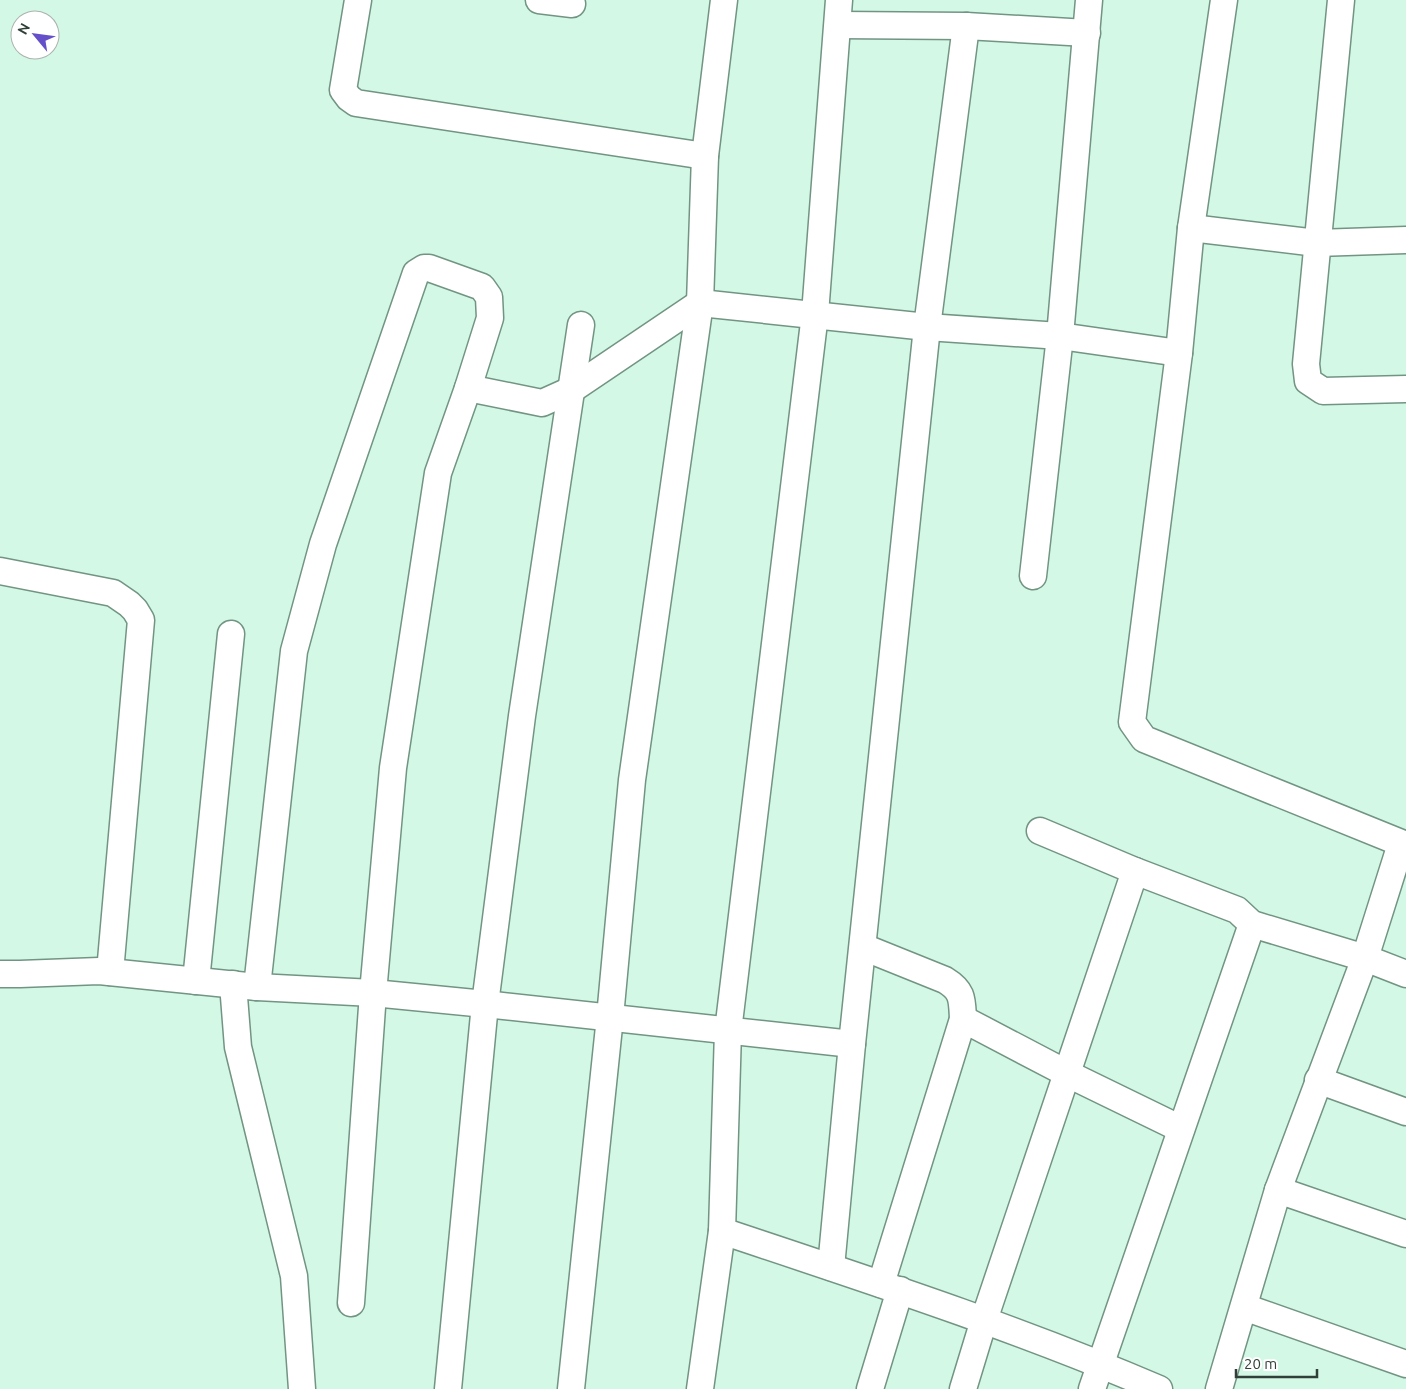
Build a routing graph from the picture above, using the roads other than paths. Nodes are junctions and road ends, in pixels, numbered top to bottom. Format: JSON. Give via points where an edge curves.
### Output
{"nodes":[{"id":1,"x":358,"y":0,"type":"edge"},
{"id":2,"x":539,"y":0,"type":"edge"},
{"id":3,"x":724,"y":0,"type":"edge"},
{"id":4,"x":1089,"y":0,"type":"edge"},
{"id":5,"x":1224,"y":0,"type":"edge"},
{"id":6,"x":1342,"y":0,"type":"edge"},
{"id":7,"x":572,"y":4,"type":"dead end"},
{"id":8,"x":838,"y":13,"type":"edge"},
{"id":9,"x":966,"y":26,"type":"junction"},
{"id":10,"x":1087,"y":33,"type":"junction"},
{"id":11,"x":705,"y":156,"type":"junction"},
{"id":12,"x":1191,"y":228,"type":"junction"},
{"id":13,"x":1406,"y":240,"type":"edge"},
{"id":14,"x":1316,"y":243,"type":"junction"},
{"id":15,"x":700,"y":303,"type":"junction"},
{"id":16,"x":815,"y":314,"type":"junction"},
{"id":17,"x":581,"y":325,"type":"dead end"},
{"id":18,"x":927,"y":327,"type":"junction"},
{"id":19,"x":1060,"y":336,"type":"junction"},
{"id":20,"x":1179,"y":353,"type":"junction"},
{"id":21,"x":468,"y":388,"type":"junction"},
{"id":22,"x":1406,"y":389,"type":"edge"},
{"id":23,"x":571,"y":390,"type":"junction"},
{"id":24,"x":0,"y":571,"type":"edge"},
{"id":25,"x":1033,"y":576,"type":"dead end"},
{"id":26,"x":231,"y":634,"type":"dead end"},
{"id":27,"x":1040,"y":831,"type":"dead end"},
{"id":28,"x":1403,"y":844,"type":"edge"},
{"id":29,"x":1135,"y":871,"type":"junction"},
{"id":30,"x":1252,"y":924,"type":"junction"},
{"id":31,"x":863,"y":947,"type":"junction"},
{"id":32,"x":1365,"y":958,"type":"junction"},
{"id":33,"x":110,"y":972,"type":"junction"},
{"id":34,"x":0,"y":974,"type":"edge"},
{"id":35,"x":1406,"y":974,"type":"edge"},
{"id":36,"x":196,"y":981,"type":"junction"},
{"id":37,"x":245,"y":986,"type":"junction"},
{"id":38,"x":373,"y":993,"type":"junction"},
{"id":39,"x":485,"y":1004,"type":"junction"},
{"id":40,"x":610,"y":1017,"type":"junction"},
{"id":41,"x":963,"y":1019,"type":"junction"},
{"id":42,"x":728,"y":1031,"type":"junction"},
{"id":43,"x":852,"y":1044,"type":"junction"},
{"id":44,"x":1068,"y":1074,"type":"junction"},
{"id":45,"x":1318,"y":1080,"type":"junction"},
{"id":46,"x":1406,"y":1112,"type":"edge"},
{"id":47,"x":1181,"y":1129,"type":"junction"},
{"id":48,"x":1278,"y":1190,"type":"junction"},
{"id":49,"x":722,"y":1231,"type":"junction"},
{"id":50,"x":1406,"y":1234,"type":"edge"},
{"id":51,"x":831,"y":1267,"type":"junction"},
{"id":52,"x":890,"y":1287,"type":"junction"},
{"id":53,"x":351,"y":1303,"type":"dead end"},
{"id":54,"x":1244,"y":1307,"type":"junction"},
{"id":55,"x":984,"y":1320,"type":"junction"},
{"id":56,"x":1101,"y":1364,"type":"junction"},
{"id":57,"x":1406,"y":1364,"type":"edge"},
{"id":58,"x":302,"y":1389,"type":"edge"},
{"id":59,"x":448,"y":1389,"type":"edge"},
{"id":60,"x":571,"y":1389,"type":"edge"},
{"id":61,"x":700,"y":1389,"type":"edge"},
{"id":62,"x":870,"y":1389,"type":"edge"},
{"id":63,"x":963,"y":1389,"type":"edge"},
{"id":64,"x":1092,"y":1389,"type":"edge"},
{"id":65,"x":1160,"y":1389,"type":"edge"},
{"id":66,"x":1219,"y":1389,"type":"edge"}],
"edges":[{"from":1,"to":11,"type":"street","via":[[343,90],[356,103]]},
{"from":2,"to":7,"type":"street"},
{"from":3,"to":11,"type":"street"},
{"from":4,"to":10,"type":"street"},
{"from":5,"to":12,"type":"street"},
{"from":6,"to":14,"type":"street"},
{"from":8,"to":9,"type":"street"},
{"from":8,"to":16,"type":"street"},
{"from":9,"to":10,"type":"street"},
{"from":9,"to":18,"type":"street"},
{"from":10,"to":19,"type":"street"},
{"from":11,"to":15,"type":"street"},
{"from":12,"to":14,"type":"street"},
{"from":12,"to":20,"type":"street"},
{"from":13,"to":14,"type":"street"},
{"from":14,"to":22,"type":"street","via":[[1306,364],[1308,380],[1323,391]]},
{"from":15,"to":16,"type":"street"},
{"from":15,"to":23,"type":"street"},
{"from":15,"to":40,"type":"street","via":[[632,780]]},
{"from":16,"to":18,"type":"street"},
{"from":16,"to":42,"type":"street"},
{"from":17,"to":23,"type":"street"},
{"from":18,"to":19,"type":"street"},
{"from":18,"to":31,"type":"street"},
{"from":19,"to":20,"type":"street"},
{"from":19,"to":25,"type":"street"},
{"from":20,"to":28,"type":"street","via":[[1132,722],[1144,739]]},
{"from":21,"to":23,"type":"street","via":[[542,403]]},
{"from":21,"to":37,"type":"street","via":[[490,318],[489,297],[482,287],[429,268],[420,269],[323,544],[294,650]]},
{"from":21,"to":38,"type":"street","via":[[438,473],[392,768]]},
{"from":23,"to":39,"type":"street","via":[[522,716]]},
{"from":24,"to":33,"type":"street","via":[[113,593],[136,610],[140,620]]},
{"from":26,"to":36,"type":"street"},
{"from":27,"to":29,"type":"street"},
{"from":28,"to":32,"type":"street"},
{"from":29,"to":30,"type":"street","via":[[1237,910]]},
{"from":29,"to":44,"type":"street"},
{"from":30,"to":32,"type":"street"},
{"from":30,"to":47,"type":"street"},
{"from":31,"to":41,"type":"street","via":[[954,986],[961,995]]},
{"from":31,"to":43,"type":"street"},
{"from":32,"to":35,"type":"street"},
{"from":32,"to":45,"type":"street"},
{"from":33,"to":34,"type":"street"},
{"from":33,"to":36,"type":"street"},
{"from":36,"to":37,"type":"street"},
{"from":37,"to":38,"type":"street"},
{"from":37,"to":58,"type":"street","via":[[238,1047],[294,1276]]},
{"from":38,"to":39,"type":"street"},
{"from":38,"to":53,"type":"street"},
{"from":39,"to":40,"type":"street"},
{"from":39,"to":59,"type":"street"},
{"from":40,"to":42,"type":"street"},
{"from":40,"to":60,"type":"street"},
{"from":41,"to":44,"type":"street"},
{"from":41,"to":52,"type":"street"},
{"from":42,"to":43,"type":"street"},
{"from":42,"to":49,"type":"street"},
{"from":43,"to":51,"type":"street"},
{"from":44,"to":47,"type":"street"},
{"from":44,"to":55,"type":"street"},
{"from":45,"to":46,"type":"street"},
{"from":45,"to":48,"type":"street"},
{"from":47,"to":56,"type":"street"},
{"from":48,"to":50,"type":"street"},
{"from":48,"to":54,"type":"street"},
{"from":49,"to":51,"type":"street"},
{"from":49,"to":61,"type":"street"},
{"from":51,"to":52,"type":"street"},
{"from":52,"to":55,"type":"street"},
{"from":52,"to":62,"type":"street"},
{"from":54,"to":57,"type":"street"},
{"from":54,"to":66,"type":"street"},
{"from":55,"to":56,"type":"street"},
{"from":55,"to":63,"type":"street"},
{"from":56,"to":64,"type":"street"},
{"from":56,"to":65,"type":"street"}]}
